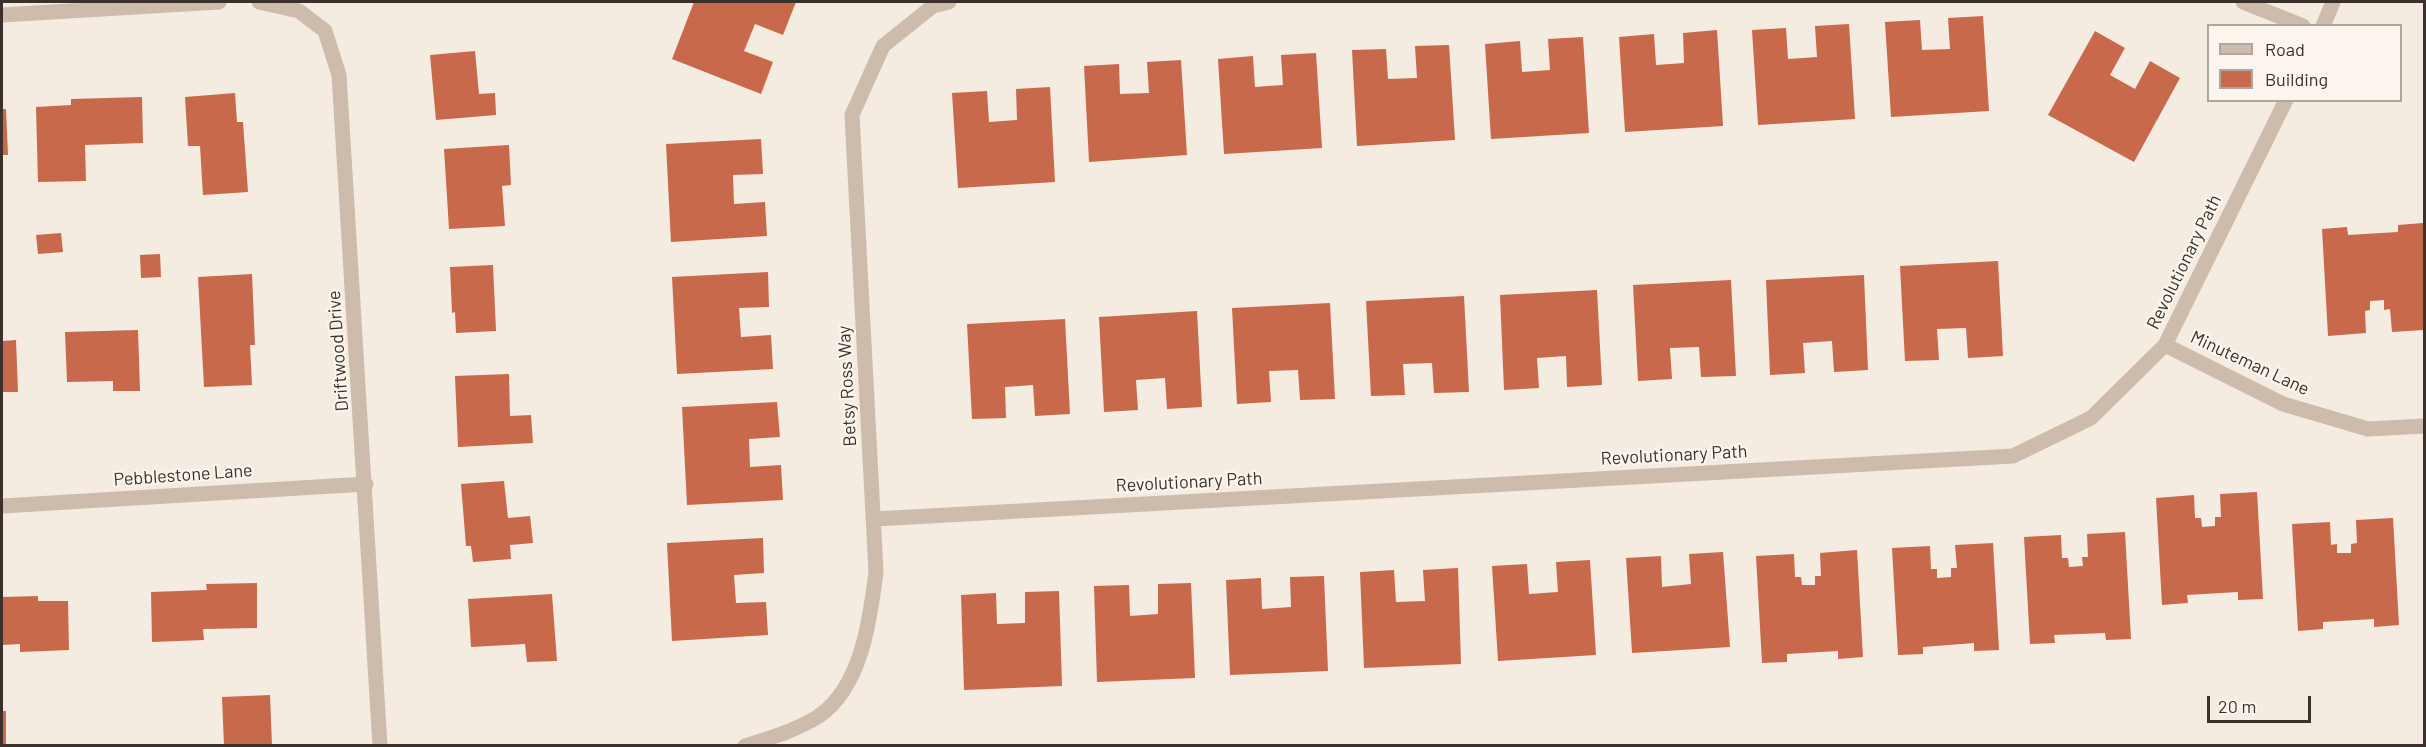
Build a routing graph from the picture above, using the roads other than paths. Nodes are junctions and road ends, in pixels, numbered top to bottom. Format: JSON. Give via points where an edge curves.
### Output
{"nodes":[{"id":1,"x":219,"y":2,"type":"edge"},
{"id":2,"x":259,"y":2,"type":"edge"},
{"id":3,"x":948,"y":2,"type":"edge"},
{"id":4,"x":2243,"y":2,"type":"edge"},
{"id":5,"x":2333,"y":2,"type":"edge"},
{"id":6,"x":2,"y":15,"type":"edge"},
{"id":7,"x":2298,"y":24,"type":"edge"},
{"id":8,"x":2324,"y":24,"type":"edge"},
{"id":9,"x":2285,"y":102,"type":"edge"},
{"id":10,"x":2165,"y":345,"type":"junction"},
{"id":11,"x":2424,"y":426,"type":"edge"},
{"id":12,"x":366,"y":484,"type":"junction"},
{"id":13,"x":2,"y":506,"type":"edge"},
{"id":14,"x":874,"y":519,"type":"junction"},
{"id":15,"x":380,"y":746,"type":"edge"},
{"id":16,"x":746,"y":746,"type":"edge"}],
"edges":[{"from":1,"to":6,"type":"street"},
{"from":2,"to":12,"type":"street","name":"Driftwood Drive","via":[[299,11],[325,31],[339,75]]},
{"from":3,"to":14,"type":"street","name":"Betsy Ross Way","via":[[933,6],[883,46],[852,115]]},
{"from":4,"to":7,"type":"street"},
{"from":5,"to":8,"type":"street"},
{"from":9,"to":10,"type":"street","name":"Revolutionary Path"},
{"from":10,"to":11,"type":"street","name":"Minuteman Lane","via":[[2283,404],[2368,429]]},
{"from":10,"to":14,"type":"street","name":"Revolutionary Path","via":[[2091,418],[2013,456]]},
{"from":12,"to":13,"type":"street","name":"Pebblestone Lane"},
{"from":12,"to":15,"type":"street","name":"Driftwood Drive"},
{"from":14,"to":16,"type":"street","name":"Betsy Ross Way","via":[[876,572],[867,638],[843,690],[820,715],[781,735]]}]}
